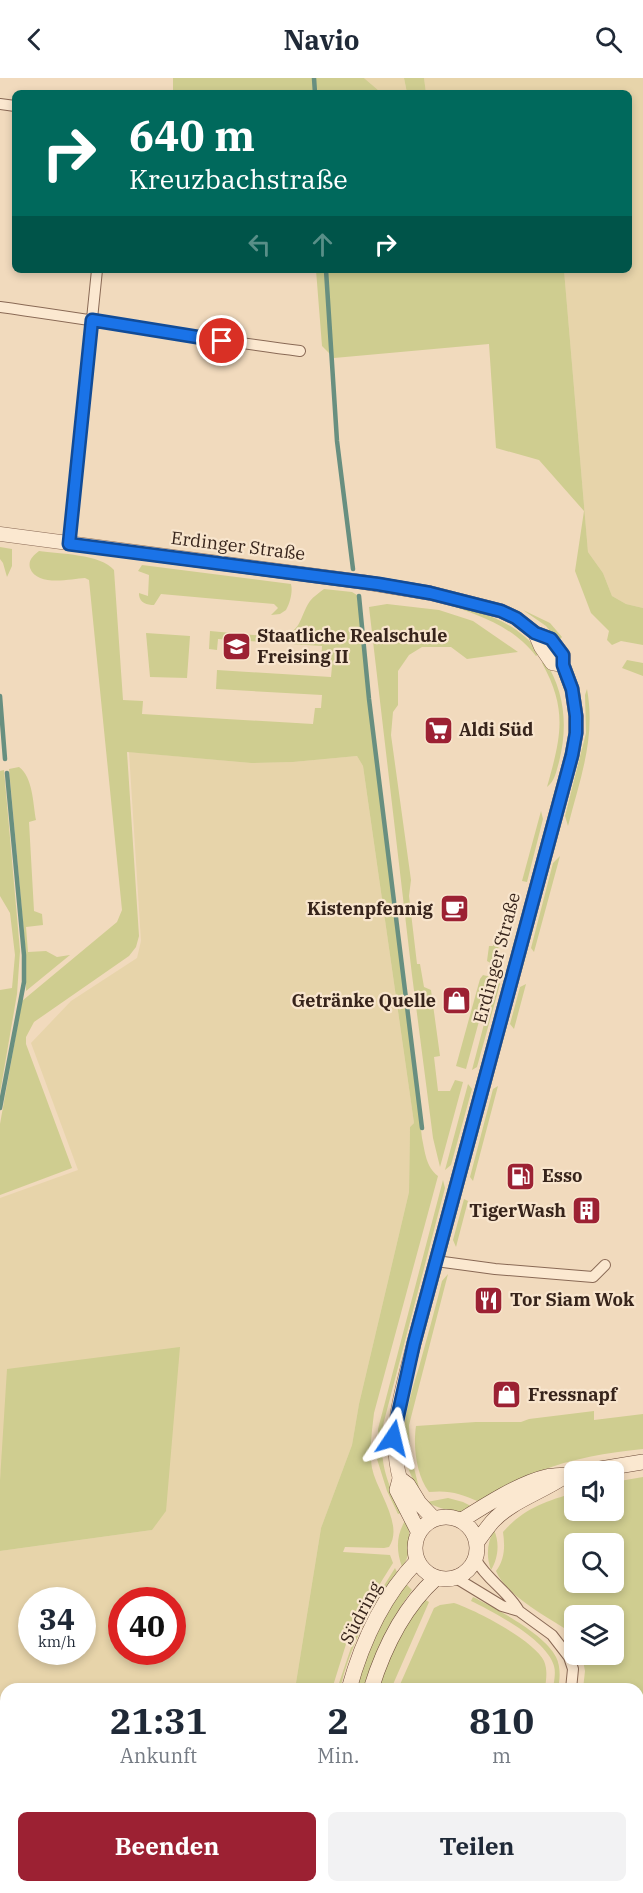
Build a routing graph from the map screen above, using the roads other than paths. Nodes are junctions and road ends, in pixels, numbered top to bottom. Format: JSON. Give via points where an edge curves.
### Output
{"nodes":[{"id":1,"x":97,"y":273,"type":"edge"},
{"id":2,"x":0,"y":308,"type":"edge"},
{"id":3,"x":92,"y":320,"type":"junction"},
{"id":4,"x":300,"y":351,"type":"dead end"},
{"id":5,"x":0,"y":534,"type":"edge"},
{"id":6,"x":69,"y":544,"type":"junction"},
{"id":7,"x":436,"y":1261,"type":"junction"},
{"id":8,"x":605,"y":1265,"type":"dead end"},
{"id":9,"x":643,"y":1462,"type":"edge"},
{"id":10,"x":624,"y":1465,"type":"edge"},
{"id":11,"x":564,"y":1475,"type":"edge"},
{"id":12,"x":564,"y":1478,"type":"edge"},
{"id":13,"x":400,"y":1479,"type":"junction"},
{"id":14,"x":434,"y":1519,"type":"junction"},
{"id":15,"x":462,"y":1520,"type":"junction"},
{"id":16,"x":419,"y":1533,"type":"junction"},
{"id":17,"x":477,"y":1542,"type":"junction"},
{"id":18,"x":476,"y":1560,"type":"junction"},
{"id":19,"x":417,"y":1561,"type":"junction"},
{"id":20,"x":436,"y":1578,"type":"junction"},
{"id":21,"x":456,"y":1578,"type":"junction"},
{"id":22,"x":519,"y":1611,"type":"junction"},
{"id":23,"x":351,"y":1683,"type":"edge"},
{"id":24,"x":373,"y":1683,"type":"edge"},
{"id":25,"x":572,"y":1683,"type":"edge"}],
"edges":[{"from":1,"to":3,"type":"street"},
{"from":2,"to":3,"type":"street"},
{"from":3,"to":4,"type":"street"},
{"from":3,"to":6,"type":"street"},
{"from":5,"to":6,"type":"street","name":"Erdinger Straße"},
{"from":6,"to":7,"type":"street","name":"Erdinger Straße","via":[[430,593],[516,618],[535,633],[552,663],[563,665],[575,702],[572,755]]},
{"from":7,"to":8,"type":"street","via":[[594,1277]]},
{"from":7,"to":13,"type":"street","name":"Erdinger Straße","via":[[393,1438]]},
{"from":9,"to":10,"type":"main road"},
{"from":11,"to":15,"type":"main road","via":[[547,1476],[526,1484]]},
{"from":12,"to":17,"type":"main road","via":[[501,1514]]},
{"from":13,"to":14,"type":"main road","name":"Erdinger Straße"},
{"from":13,"to":16,"type":"main road","name":"Erdinger Straße","via":[[397,1490]]},
{"from":14,"to":15,"type":"main road"},
{"from":14,"to":16,"type":"main road"},
{"from":15,"to":17,"type":"main road"},
{"from":16,"to":19,"type":"main road"},
{"from":17,"to":18,"type":"main road"},
{"from":18,"to":21,"type":"main road"},
{"from":18,"to":22,"type":"street","via":[[513,1599]]},
{"from":19,"to":20,"type":"main road"},
{"from":19,"to":23,"type":"main road","name":"Südring","via":[[373,1625]]},
{"from":20,"to":21,"type":"main road"},
{"from":20,"to":24,"type":"main road","via":[[401,1620]]},
{"from":21,"to":22,"type":"street","via":[[502,1606]]},
{"from":22,"to":25,"type":"street","via":[[561,1644],[573,1669]]}]}
